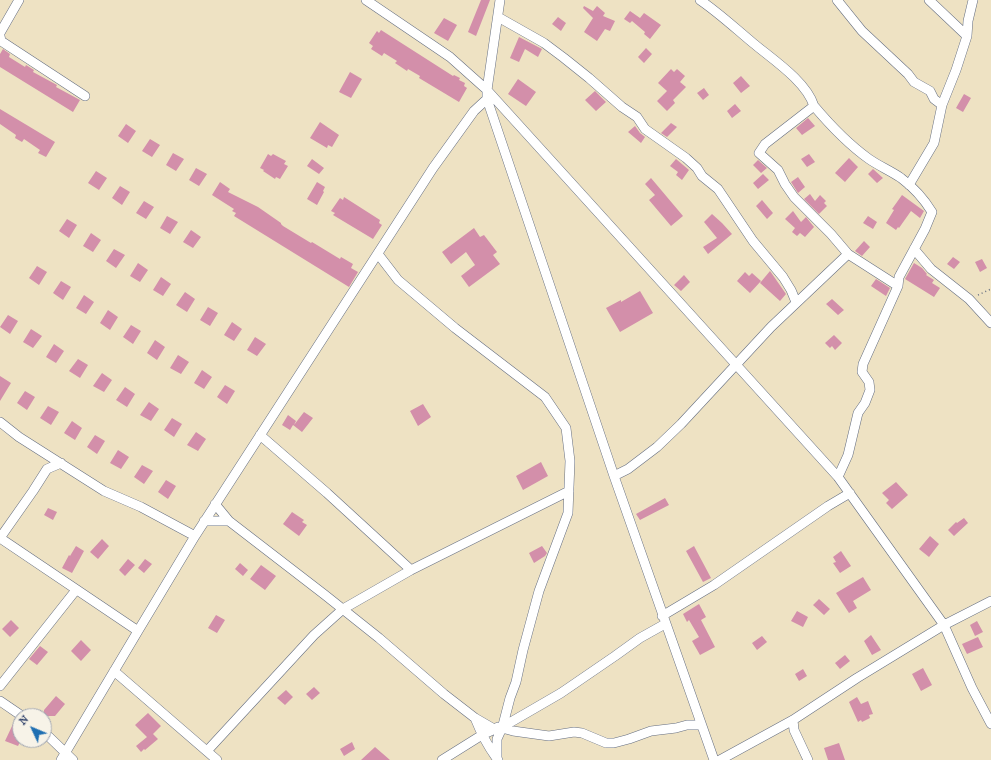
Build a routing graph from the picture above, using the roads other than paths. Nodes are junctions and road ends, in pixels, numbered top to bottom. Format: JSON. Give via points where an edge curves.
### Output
{"nodes":[{"id":1,"x":20,"y":0,"type":"edge"},
{"id":2,"x":366,"y":0,"type":"edge"},
{"id":3,"x":500,"y":0,"type":"edge"},
{"id":4,"x":700,"y":0,"type":"edge"},
{"id":5,"x":837,"y":0,"type":"edge"},
{"id":6,"x":929,"y":0,"type":"edge"},
{"id":7,"x":973,"y":0,"type":"edge"},
{"id":8,"x":498,"y":17,"type":"junction"},
{"id":9,"x":0,"y":33,"type":"edge"},
{"id":10,"x":0,"y":36,"type":"edge"},
{"id":11,"x":967,"y":36,"type":"junction"},
{"id":12,"x":487,"y":95,"type":"junction"},
{"id":13,"x":85,"y":96,"type":"dead end"},
{"id":14,"x":942,"y":105,"type":"junction"},
{"id":15,"x":814,"y":106,"type":"junction"},
{"id":16,"x":909,"y":185,"type":"junction"},
{"id":17,"x":914,"y":250,"type":"junction"},
{"id":18,"x":378,"y":254,"type":"junction"},
{"id":19,"x":848,"y":254,"type":"junction"},
{"id":20,"x":898,"y":286,"type":"junction"},
{"id":21,"x":796,"y":302,"type":"junction"},
{"id":22,"x":991,"y":323,"type":"edge"},
{"id":23,"x":737,"y":364,"type":"junction"},
{"id":24,"x":0,"y":422,"type":"edge"},
{"id":25,"x":260,"y":435,"type":"junction"},
{"id":26,"x":41,"y":450,"type":"junction"},
{"id":27,"x":61,"y":463,"type":"junction"},
{"id":28,"x":47,"y":468,"type":"junction"},
{"id":29,"x":614,"y":476,"type":"junction"},
{"id":30,"x":838,"y":477,"type":"junction"},
{"id":31,"x":569,"y":491,"type":"junction"},
{"id":32,"x":850,"y":493,"type":"junction"},
{"id":33,"x":215,"y":504,"type":"junction"},
{"id":34,"x":204,"y":521,"type":"junction"},
{"id":35,"x":229,"y":522,"type":"junction"},
{"id":36,"x":195,"y":536,"type":"junction"},
{"id":37,"x":0,"y":538,"type":"edge"},
{"id":38,"x":411,"y":570,"type":"junction"},
{"id":39,"x":76,"y":590,"type":"junction"},
{"id":40,"x":991,"y":601,"type":"edge"},
{"id":41,"x":343,"y":609,"type":"junction"},
{"id":42,"x":664,"y":620,"type":"junction"},
{"id":43,"x":944,"y":625,"type":"junction"},
{"id":44,"x":138,"y":631,"type":"junction"},
{"id":45,"x":114,"y":671,"type":"junction"},
{"id":46,"x":0,"y":686,"type":"edge"},
{"id":47,"x":0,"y":701,"type":"edge"},
{"id":48,"x":12,"y":709,"type":"edge"},
{"id":49,"x":475,"y":718,"type":"junction"},
{"id":50,"x":793,"y":720,"type":"junction"},
{"id":51,"x":991,"y":724,"type":"edge"},
{"id":52,"x":701,"y":725,"type":"junction"},
{"id":53,"x":783,"y":725,"type":"junction"},
{"id":54,"x":498,"y":727,"type":"junction"},
{"id":55,"x":794,"y":730,"type":"junction"},
{"id":56,"x":482,"y":735,"type":"junction"},
{"id":57,"x":52,"y":742,"type":"edge"},
{"id":58,"x":207,"y":751,"type":"junction"},
{"id":59,"x":64,"y":756,"type":"edge"},
{"id":60,"x":498,"y":759,"type":"edge"},
{"id":61,"x":73,"y":760,"type":"edge"},
{"id":62,"x":218,"y":760,"type":"edge"},
{"id":63,"x":442,"y":760,"type":"edge"},
{"id":64,"x":714,"y":760,"type":"edge"},
{"id":65,"x":720,"y":760,"type":"edge"},
{"id":66,"x":808,"y":760,"type":"edge"}],
"edges":[{"from":1,"to":9,"type":"street"},
{"from":2,"to":12,"type":"street","via":[[450,57]]},
{"from":3,"to":8,"type":"street"},
{"from":4,"to":15,"type":"street","via":[[789,73],[804,89]]},
{"from":5,"to":14,"type":"street","via":[[862,31],[914,82],[930,91],[934,99]]},
{"from":6,"to":11,"type":"street"},
{"from":7,"to":11,"type":"street"},
{"from":8,"to":12,"type":"street"},
{"from":8,"to":21,"type":"street","via":[[544,43],[564,58],[637,117],[646,129],[697,168],[702,176],[718,189],[753,240],[783,277]]},
{"from":10,"to":13,"type":"street","via":[[1,41]]},
{"from":11,"to":14,"type":"street"},
{"from":12,"to":18,"type":"street","via":[[437,162]]},
{"from":12,"to":23,"type":"street"},
{"from":12,"to":29,"type":"street"},
{"from":14,"to":16,"type":"street","via":[[934,144]]},
{"from":15,"to":16,"type":"street","via":[[860,153]]},
{"from":15,"to":19,"type":"street","via":[[765,144],[760,153],[778,170],[794,197]]},
{"from":16,"to":17,"type":"street","via":[[932,212]]},
{"from":17,"to":20,"type":"street"},
{"from":17,"to":22,"type":"street","via":[[931,269],[969,299]]},
{"from":18,"to":25,"type":"street"},
{"from":18,"to":31,"type":"street","via":[[398,280],[455,328],[545,397],[566,428],[570,461]]},
{"from":19,"to":20,"type":"street"},
{"from":19,"to":21,"type":"street"},
{"from":20,"to":30,"type":"street","via":[[863,364],[862,372],[869,382],[870,390],[858,413],[848,455]]},
{"from":21,"to":23,"type":"street"},
{"from":23,"to":29,"type":"street","via":[[657,447],[628,469]]},
{"from":23,"to":30,"type":"street"},
{"from":24,"to":26,"type":"street"},
{"from":25,"to":33,"type":"street"},
{"from":25,"to":38,"type":"street"},
{"from":26,"to":27,"type":"street"},
{"from":26,"to":28,"type":"street"},
{"from":27,"to":28,"type":"street"},
{"from":27,"to":36,"type":"street","via":[[104,491],[141,507]]},
{"from":28,"to":37,"type":"street","via":[[34,491]]},
{"from":29,"to":42,"type":"street"},
{"from":30,"to":32,"type":"street"},
{"from":31,"to":38,"type":"street"},
{"from":31,"to":54,"type":"street","via":[[568,513],[539,591],[506,715]]},
{"from":32,"to":42,"type":"street"},
{"from":32,"to":43,"type":"street"},
{"from":33,"to":34,"type":"street"},
{"from":33,"to":35,"type":"street"},
{"from":34,"to":35,"type":"street"},
{"from":34,"to":36,"type":"street"},
{"from":35,"to":41,"type":"street"},
{"from":36,"to":44,"type":"street"},
{"from":37,"to":39,"type":"street"},
{"from":38,"to":41,"type":"street"},
{"from":39,"to":44,"type":"street"},
{"from":39,"to":46,"type":"street"},
{"from":40,"to":43,"type":"street"},
{"from":41,"to":49,"type":"street"},
{"from":41,"to":58,"type":"street","via":[[314,635]]},
{"from":42,"to":52,"type":"street"},
{"from":42,"to":54,"type":"street","via":[[561,693]]},
{"from":43,"to":50,"type":"street"},
{"from":43,"to":51,"type":"street"},
{"from":44,"to":45,"type":"street"},
{"from":45,"to":58,"type":"street"},
{"from":45,"to":59,"type":"street"},
{"from":47,"to":48,"type":"street"},
{"from":49,"to":54,"type":"street"},
{"from":49,"to":56,"type":"street"},
{"from":50,"to":53,"type":"street"},
{"from":50,"to":55,"type":"street"},
{"from":52,"to":54,"type":"street","via":[[650,731],[614,743],[606,743],[574,732],[549,736]]},
{"from":52,"to":64,"type":"street"},
{"from":53,"to":55,"type":"street"},
{"from":53,"to":65,"type":"street"},
{"from":54,"to":56,"type":"street"},
{"from":54,"to":60,"type":"street"},
{"from":55,"to":66,"type":"street"},
{"from":56,"to":60,"type":"street"},
{"from":56,"to":63,"type":"street"},
{"from":57,"to":59,"type":"street"},
{"from":58,"to":62,"type":"street"},
{"from":59,"to":61,"type":"street"}]}
